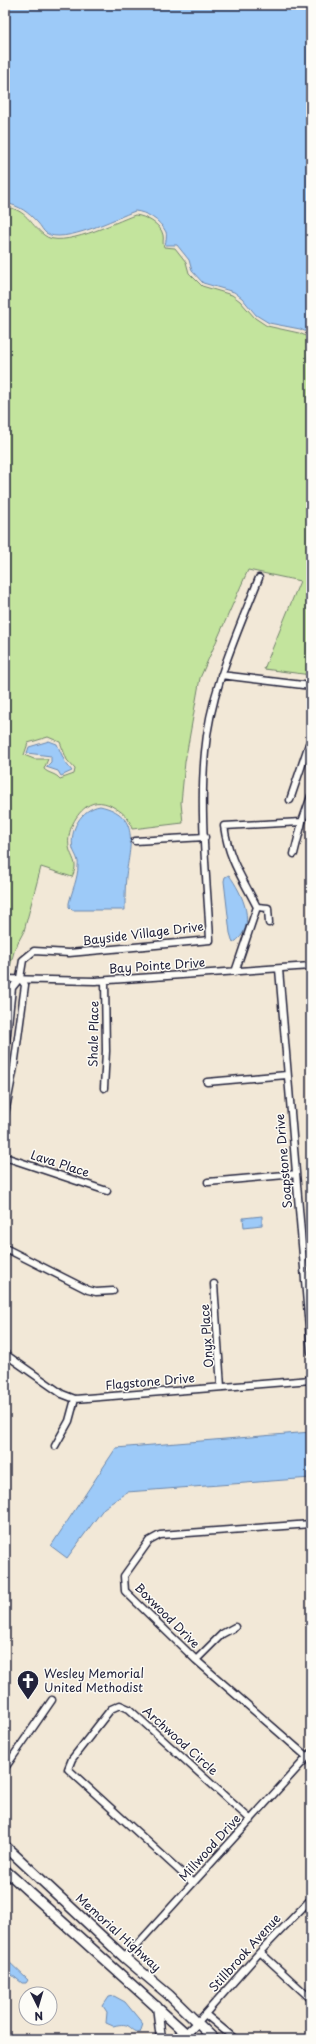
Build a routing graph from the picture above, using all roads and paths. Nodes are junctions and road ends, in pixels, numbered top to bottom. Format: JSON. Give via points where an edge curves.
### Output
{"nodes":[{"id":1,"x":259,"y":578,"type":"dead end"},
{"id":2,"x":221,"y":675,"type":"junction"},
{"id":3,"x":311,"y":686,"type":"edge"},
{"id":4,"x":311,"y":744,"type":"edge"},
{"id":5,"x":311,"y":796,"type":"edge"},
{"id":6,"x":290,"y":800,"type":"dead end"},
{"id":7,"x":302,"y":822,"type":"junction"},
{"id":8,"x":205,"y":837,"type":"junction"},
{"id":9,"x":135,"y":841,"type":"dead end"},
{"id":10,"x":294,"y":854,"type":"dead end"},
{"id":11,"x":257,"y":907,"type":"junction"},
{"id":12,"x":269,"y":923,"type":"dead end"},
{"id":13,"x":311,"y":966,"type":"edge"},
{"id":14,"x":279,"y":969,"type":"junction"},
{"id":15,"x":235,"y":972,"type":"junction"},
{"id":16,"x":20,"y":978,"type":"junction"},
{"id":17,"x":5,"y":979,"type":"edge"},
{"id":18,"x":105,"y":981,"type":"junction"},
{"id":19,"x":5,"y":1052,"type":"edge"},
{"id":20,"x":287,"y":1075,"type":"junction"},
{"id":21,"x":207,"y":1082,"type":"dead end"},
{"id":22,"x":104,"y":1088,"type":"dead end"},
{"id":23,"x":5,"y":1114,"type":"edge"},
{"id":24,"x":5,"y":1157,"type":"edge"},
{"id":25,"x":296,"y":1174,"type":"junction"},
{"id":26,"x":208,"y":1182,"type":"dead end"},
{"id":27,"x":107,"y":1191,"type":"dead end"},
{"id":28,"x":5,"y":1248,"type":"edge"},
{"id":29,"x":214,"y":1284,"type":"dead end"},
{"id":30,"x":113,"y":1291,"type":"dead end"},
{"id":31,"x":311,"y":1352,"type":"edge"},
{"id":32,"x":5,"y":1354,"type":"edge"},
{"id":33,"x":311,"y":1380,"type":"edge"},
{"id":34,"x":221,"y":1387,"type":"junction"},
{"id":35,"x":75,"y":1399,"type":"junction"},
{"id":36,"x":55,"y":1446,"type":"dead end"},
{"id":37,"x":311,"y":1524,"type":"edge"},
{"id":38,"x":235,"y":1627,"type":"dead end"},
{"id":39,"x":196,"y":1660,"type":"junction"},
{"id":40,"x":52,"y":1700,"type":"dead end"},
{"id":41,"x":309,"y":1754,"type":"edge"},
{"id":42,"x":5,"y":1768,"type":"edge"},
{"id":43,"x":251,"y":1820,"type":"junction"},
{"id":44,"x":5,"y":1846,"type":"edge"},
{"id":45,"x":5,"y":1870,"type":"edge"},
{"id":46,"x":193,"y":1883,"type":"junction"},
{"id":47,"x":311,"y":1899,"type":"edge"},
{"id":48,"x":260,"y":1952,"type":"junction"},
{"id":49,"x":125,"y":1958,"type":"junction"},
{"id":50,"x":109,"y":1966,"type":"junction"},
{"id":51,"x":311,"y":1999,"type":"edge"},
{"id":52,"x":157,"y":2006,"type":"junction"},
{"id":53,"x":205,"y":2014,"type":"junction"},
{"id":54,"x":197,"y":2023,"type":"junction"},
{"id":55,"x":186,"y":2037,"type":"edge"},
{"id":56,"x":161,"y":2039,"type":"edge"},
{"id":57,"x":214,"y":2039,"type":"edge"},
{"id":58,"x":235,"y":2039,"type":"edge"}],
"edges":[{"from":1,"to":2,"type":"street","name":"Bayside Village Drive"},
{"from":2,"to":3,"type":"street"},
{"from":2,"to":8,"type":"street","name":"Bayside Village Drive","via":[[205,751]]},
{"from":4,"to":6,"type":"street"},
{"from":5,"to":7,"type":"street"},
{"from":7,"to":10,"type":"street"},
{"from":7,"to":11,"type":"street","via":[[224,826],[226,844],[236,869]]},
{"from":8,"to":9,"type":"street"},
{"from":8,"to":16,"type":"street","name":"Bayside Village Drive","via":[[210,940],[69,954],[34,951],[23,960]]},
{"from":11,"to":12,"type":"street","via":[[268,908]]},
{"from":11,"to":15,"type":"street"},
{"from":13,"to":14,"type":"street","name":"Bay Pointe Drive"},
{"from":14,"to":15,"type":"street","name":"Bay Pointe Drive"},
{"from":14,"to":20,"type":"street","name":"Soapstone Drive"},
{"from":15,"to":18,"type":"street","name":"Bay Pointe Drive"},
{"from":16,"to":17,"type":"street","name":"Bay Pointe Drive"},
{"from":16,"to":18,"type":"street","name":"Bay Pointe Drive","via":[[72,982]]},
{"from":16,"to":19,"type":"street","via":[[12,988]]},
{"from":16,"to":23,"type":"street","via":[[25,985]]},
{"from":18,"to":22,"type":"street","name":"Shale Place"},
{"from":20,"to":21,"type":"street"},
{"from":20,"to":25,"type":"street","name":"Soapstone Drive"},
{"from":24,"to":27,"type":"street","name":"Lava Place"},
{"from":25,"to":26,"type":"street"},
{"from":25,"to":31,"type":"street","name":"Soapstone Drive"},
{"from":28,"to":30,"type":"street","via":[[88,1290]]},
{"from":29,"to":34,"type":"street","name":"Onyx Place"},
{"from":32,"to":35,"type":"street","name":"Flagstone Drive","via":[[62,1394]]},
{"from":33,"to":34,"type":"street","name":"Flagstone Drive"},
{"from":34,"to":35,"type":"street","name":"Flagstone Drive"},
{"from":35,"to":36,"type":"street","via":[[69,1421]]},
{"from":37,"to":39,"type":"street","name":"Boxwood Drive","via":[[160,1535],[149,1542],[124,1576],[125,1591]]},
{"from":38,"to":39,"type":"street","via":[[222,1634]]},
{"from":39,"to":41,"type":"street","name":"Boxwood Drive"},
{"from":40,"to":42,"type":"street"},
{"from":41,"to":43,"type":"street","name":"Millwood Drive"},
{"from":43,"to":46,"type":"street","name":"Millwood Drive"},
{"from":43,"to":46,"type":"street","name":"Archwood Circle","via":[[129,1709],[120,1705],[111,1709],[72,1759],[68,1770]]},
{"from":44,"to":49,"type":"main road","name":"Memorial Highway"},
{"from":45,"to":50,"type":"main road"},
{"from":46,"to":49,"type":"street","name":"Millwood Drive"},
{"from":47,"to":48,"type":"street","name":"Stillbrook Avenue"},
{"from":48,"to":51,"type":"street"},
{"from":48,"to":53,"type":"street","name":"Stillbrook Avenue"},
{"from":49,"to":50,"type":"main road"},
{"from":49,"to":54,"type":"main road","name":"Memorial Highway","via":[[169,1995]]},
{"from":50,"to":52,"type":"main road"},
{"from":52,"to":55,"type":"main road"},
{"from":52,"to":56,"type":"street"},
{"from":53,"to":54,"type":"street","name":"Stillbrook Avenue"},
{"from":53,"to":58,"type":"street"},
{"from":54,"to":55,"type":"street"},
{"from":54,"to":57,"type":"main road","name":"Memorial Highway"}]}
